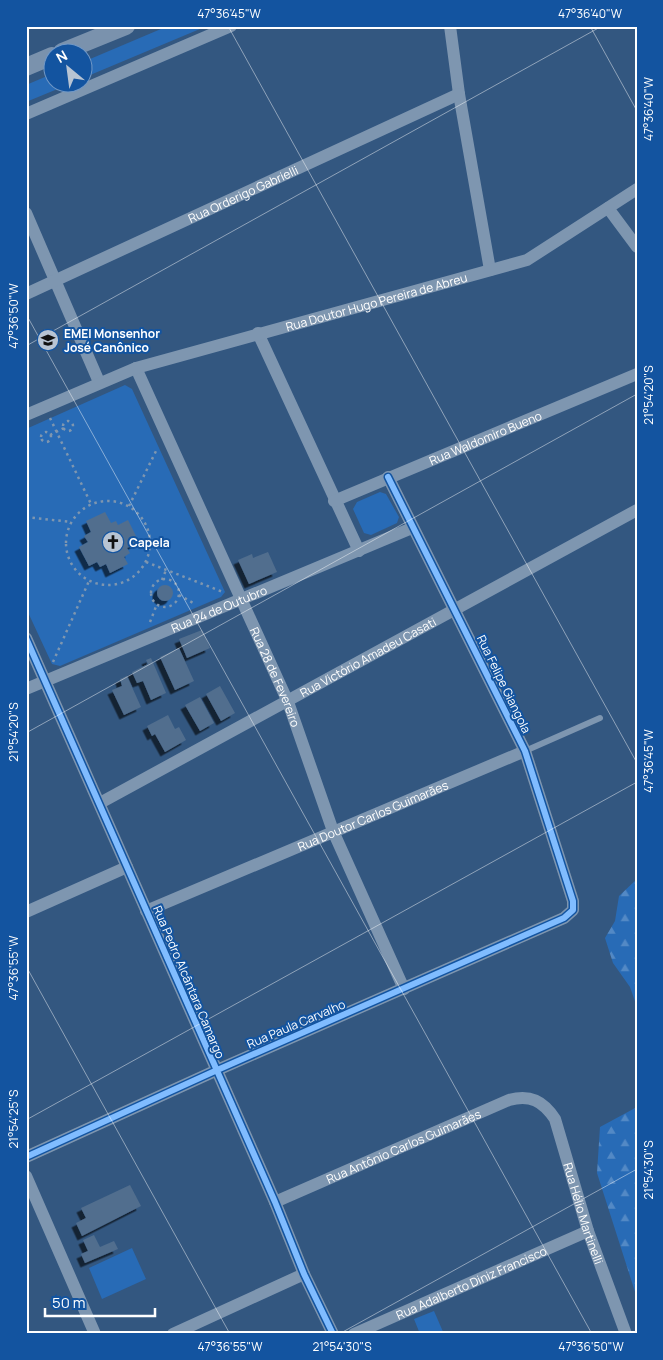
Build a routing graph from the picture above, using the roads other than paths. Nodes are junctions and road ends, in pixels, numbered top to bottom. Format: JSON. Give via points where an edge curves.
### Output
{"nodes":[{"id":1,"x":126,"y":26,"type":"edge"},
{"id":2,"x":231,"y":26,"type":"edge"},
{"id":3,"x":450,"y":26,"type":"edge"},
{"id":4,"x":87,"y":42,"type":"edge"},
{"id":5,"x":42,"y":60,"type":"edge"},
{"id":6,"x":26,"y":67,"type":"edge"},
{"id":7,"x":459,"y":94,"type":"junction"},
{"id":8,"x":26,"y":114,"type":"edge"},
{"id":9,"x":637,"y":189,"type":"edge"},
{"id":10,"x":608,"y":208,"type":"junction"},
{"id":11,"x":26,"y":213,"type":"edge"},
{"id":12,"x":637,"y":247,"type":"edge"},
{"id":13,"x":490,"y":270,"type":"junction"},
{"id":14,"x":56,"y":281,"type":"junction"},
{"id":15,"x":26,"y":294,"type":"edge"},
{"id":16,"x":258,"y":333,"type":"junction"},
{"id":17,"x":136,"y":368,"type":"junction"},
{"id":18,"x":637,"y":374,"type":"edge"},
{"id":19,"x":99,"y":382,"type":"junction"},
{"id":20,"x":26,"y":415,"type":"edge"},
{"id":21,"x":388,"y":477,"type":"junction"},
{"id":22,"x":334,"y":501,"type":"junction"},
{"id":23,"x":637,"y":510,"type":"edge"},
{"id":24,"x":412,"y":528,"type":"junction"},
{"id":25,"x":359,"y":551,"type":"junction"},
{"id":26,"x":241,"y":599,"type":"junction"},
{"id":27,"x":456,"y":610,"type":"junction"},
{"id":28,"x":26,"y":638,"type":"edge"},
{"id":29,"x":46,"y":681,"type":"junction"},
{"id":30,"x":26,"y":689,"type":"edge"},
{"id":31,"x":288,"y":702,"type":"junction"},
{"id":32,"x":600,"y":718,"type":"dead end"},
{"id":33,"x":525,"y":751,"type":"junction"},
{"id":34,"x":100,"y":803,"type":"junction"},
{"id":35,"x":333,"y":831,"type":"junction"},
{"id":36,"x":127,"y":867,"type":"junction"},
{"id":37,"x":573,"y":910,"type":"joint"},
{"id":38,"x":146,"y":911,"type":"junction"},
{"id":39,"x":26,"y":912,"type":"edge"},
{"id":40,"x":404,"y":989,"type":"junction"},
{"id":41,"x":215,"y":1071,"type":"junction"},
{"id":42,"x":534,"y":1099,"type":"joint"},
{"id":43,"x":26,"y":1158,"type":"edge"},
{"id":44,"x":27,"y":1181,"type":"edge"},
{"id":45,"x":275,"y":1202,"type":"junction"},
{"id":46,"x":588,"y":1231,"type":"junction"},
{"id":47,"x":304,"y":1274,"type":"junction"},
{"id":48,"x":96,"y":1334,"type":"edge"},
{"id":49,"x":173,"y":1334,"type":"edge"},
{"id":50,"x":333,"y":1334,"type":"edge"},
{"id":51,"x":354,"y":1334,"type":"edge"},
{"id":52,"x":626,"y":1334,"type":"edge"}],
"edges":[{"from":1,"to":4,"type":"street"},
{"from":2,"to":8,"type":"street"},
{"from":3,"to":7,"type":"street"},
{"from":5,"to":6,"type":"street"},
{"from":7,"to":13,"type":"street"},
{"from":7,"to":14,"type":"street","name":"Rua Orderigo Gabrielli"},
{"from":9,"to":10,"type":"street","name":"Rua Doutor Hugo Pereira de Abreu"},
{"from":10,"to":12,"type":"street"},
{"from":10,"to":13,"type":"street","name":"Rua Doutor Hugo Pereira de Abreu","via":[[527,260]]},
{"from":11,"to":14,"type":"street"},
{"from":13,"to":16,"type":"street","name":"Rua Doutor Hugo Pereira de Abreu"},
{"from":14,"to":15,"type":"street","name":"Rua Orderigo Gabrielli"},
{"from":14,"to":19,"type":"street"},
{"from":16,"to":17,"type":"street","name":"Rua Doutor Hugo Pereira de Abreu"},
{"from":16,"to":22,"type":"street"},
{"from":17,"to":19,"type":"street","name":"Rua Doutor Hugo Pereira de Abreu"},
{"from":17,"to":26,"type":"street","name":"Rua 28 de Fevereiro"},
{"from":18,"to":21,"type":"street","name":"Rua Waldomiro Bueno"},
{"from":19,"to":20,"type":"street","name":"Rua Doutor Hugo Pereira de Abreu"},
{"from":21,"to":22,"type":"street","name":"Rua Waldomiro Bueno"},
{"from":21,"to":24,"type":"street","name":"Rua Felipe Giangola"},
{"from":22,"to":25,"type":"street"},
{"from":23,"to":27,"type":"street","name":"Rua Victório Amadeu Casati"},
{"from":24,"to":25,"type":"street","name":"Rua 24 de Outubro"},
{"from":24,"to":27,"type":"street","name":"Rua Felipe Giangola"},
{"from":25,"to":26,"type":"street","name":"Rua 24 de Outubro"},
{"from":26,"to":29,"type":"street","name":"Rua 24 de Outubro"},
{"from":26,"to":31,"type":"street","name":"Rua 28 de Fevereiro"},
{"from":27,"to":31,"type":"street","name":"Rua Victório Amadeu Casati"},
{"from":27,"to":33,"type":"street","name":"Rua Felipe Giangola"},
{"from":28,"to":29,"type":"street","name":"Rua Pedro Alcântara Camargo"},
{"from":29,"to":30,"type":"street","name":"Rua 24 de Outubro"},
{"from":29,"to":34,"type":"street","name":"Rua Pedro Alcântara Camargo"},
{"from":31,"to":34,"type":"street","name":"Rua Victório Amadeu Casati"},
{"from":31,"to":35,"type":"street","name":"Rua 28 de Fevereiro"},
{"from":32,"to":33,"type":"lane","name":"Rua Doutor Carlos Guimarães"},
{"from":33,"to":35,"type":"street","name":"Rua Doutor Carlos Guimarães"},
{"from":33,"to":37,"type":"street","name":"Rua Felipe Giangola","via":[[573,901]]},
{"from":34,"to":36,"type":"street","name":"Rua Pedro Alcântara Camargo"},
{"from":35,"to":38,"type":"street","name":"Rua Doutor Carlos Guimarães"},
{"from":35,"to":40,"type":"street","name":"Rua 28 de Fevereiro"},
{"from":36,"to":38,"type":"street","name":"Rua Pedro Alcântara Camargo"},
{"from":36,"to":39,"type":"street"},
{"from":37,"to":40,"type":"street","name":"Rua Paula Carvalho","via":[[564,918]]},
{"from":38,"to":41,"type":"street","name":"Rua Pedro Alcântara Camargo"},
{"from":40,"to":41,"type":"street","name":"Rua Paula Carvalho"},
{"from":41,"to":43,"type":"street","name":"Rua Paula Carvalho"},
{"from":41,"to":45,"type":"street","name":"Rua Pedro Alcântara Camargo"},
{"from":42,"to":45,"type":"street","name":"Rua Antônio Carlos Guimarães","via":[[522,1096],[509,1100]]},
{"from":42,"to":46,"type":"street","name":"Rua Hélio Martinelli","via":[[548,1108],[556,1119]]},
{"from":44,"to":48,"type":"street"},
{"from":45,"to":47,"type":"street","name":"Rua Pedro Alcântara Camargo"},
{"from":46,"to":51,"type":"street","name":"Rua Adalberto Diniz Francisco"},
{"from":46,"to":52,"type":"street","name":"Rua Hélio Martinelli"},
{"from":47,"to":49,"type":"street"},
{"from":47,"to":50,"type":"street","name":"Rua Pedro Alcântara Camargo"}]}
